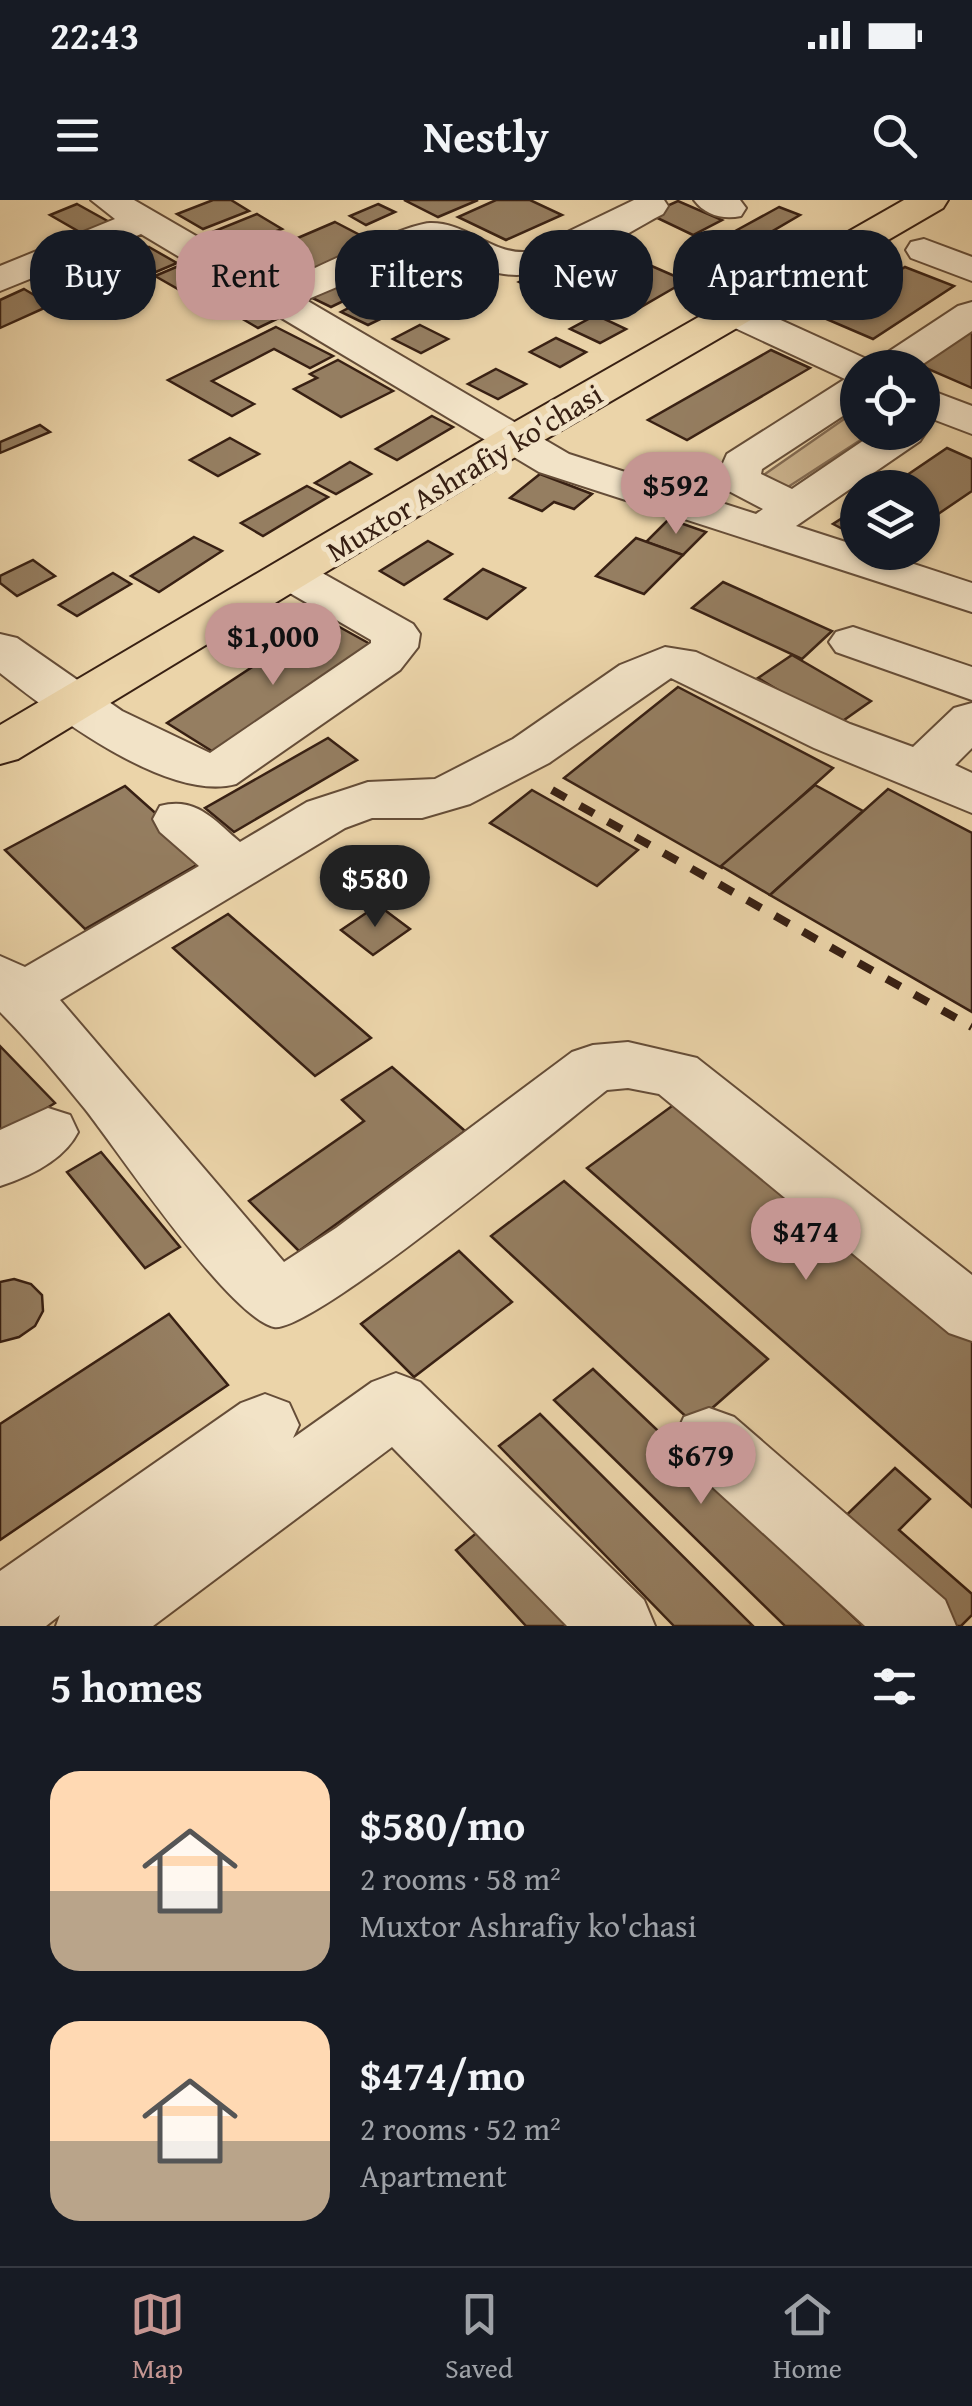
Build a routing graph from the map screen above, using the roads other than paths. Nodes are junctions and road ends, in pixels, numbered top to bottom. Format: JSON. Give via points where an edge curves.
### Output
{"nodes":[{"id":1,"x":109,"y":200,"type":"edge"},
{"id":2,"x":930,"y":200,"type":"edge"},
{"id":3,"x":650,"y":206,"type":"dead end"},
{"id":4,"x":143,"y":220,"type":"junction"},
{"id":5,"x":878,"y":230,"type":"edge"},
{"id":6,"x":176,"y":240,"type":"edge"},
{"id":7,"x":924,"y":250,"type":"dead end"},
{"id":8,"x":972,"y":270,"type":"edge"},
{"id":9,"x":0,"y":280,"type":"edge"},
{"id":10,"x":315,"y":283,"type":"edge"},
{"id":11,"x":972,"y":314,"type":"edge"},
{"id":12,"x":311,"y":320,"type":"edge"},
{"id":13,"x":722,"y":320,"type":"edge"},
{"id":14,"x":749,"y":320,"type":"edge"},
{"id":15,"x":917,"y":350,"type":"edge"},
{"id":16,"x":840,"y":362,"type":"edge"},
{"id":17,"x":840,"y":400,"type":"edge"},
{"id":18,"x":512,"y":442,"type":"junction"},
{"id":19,"x":879,"y":450,"type":"edge"},
{"id":20,"x":778,"y":519,"type":"junction"},
{"id":21,"x":292,"y":575,"type":"junction"},
{"id":22,"x":967,"y":590,"type":"edge"},
{"id":23,"x":853,"y":642,"type":"dead end"},
{"id":24,"x":0,"y":649,"type":"edge"},
{"id":25,"x":972,"y":684,"type":"edge"},
{"id":26,"x":76,"y":702,"type":"junction"},
{"id":27,"x":972,"y":720,"type":"edge"},
{"id":28,"x":0,"y":746,"type":"edge"},
{"id":29,"x":921,"y":769,"type":"junction"},
{"id":30,"x":972,"y":795,"type":"edge"},
{"id":31,"x":179,"y":819,"type":"dead end"},
{"id":32,"x":237,"y":869,"type":"junction"},
{"id":33,"x":10,"y":987,"type":"edge"},
{"id":34,"x":972,"y":1313,"type":"edge"},
{"id":35,"x":265,"y":1426,"type":"dead end"},
{"id":36,"x":709,"y":1440,"type":"dead end"},
{"id":37,"x":0,"y":1615,"type":"edge"},
{"id":38,"x":93,"y":1626,"type":"edge"},
{"id":39,"x":618,"y":1626,"type":"edge"},
{"id":40,"x":918,"y":1626,"type":"edge"}],
"edges":[{"from":1,"to":4,"type":"street"},
{"from":2,"to":5,"type":"main road","name":"Muxtor Ashrafiy ko'chasi"},
{"from":3,"to":10,"type":"street","via":[[546,257],[510,264],[450,236],[430,234]]},
{"from":4,"to":6,"type":"street"},
{"from":4,"to":9,"type":"street"},
{"from":7,"to":8,"type":"street"},
{"from":11,"to":15,"type":"street"},
{"from":12,"to":18,"type":"street"},
{"from":13,"to":18,"type":"main road","name":"Muxtor Ashrafiy ko'chasi"},
{"from":14,"to":16,"type":"street"},
{"from":17,"to":20,"type":"street","via":[[742,463],[738,479]]},
{"from":18,"to":20,"type":"street","via":[[554,463]]},
{"from":18,"to":21,"type":"main road","name":"Muxtor Ashrafiy ko'chasi"},
{"from":19,"to":20,"type":"street"},
{"from":20,"to":22,"type":"street"},
{"from":21,"to":26,"type":"main road","name":"Muxtor Ashrafiy ko'chasi"},
{"from":21,"to":26,"type":"street","via":[[396,634],[394,647],[218,772],[148,746]]},
{"from":23,"to":25,"type":"street"},
{"from":24,"to":26,"type":"street","via":[[38,682]]},
{"from":26,"to":28,"type":"main road","name":"Muxtor Ashrafiy ko'chasi"},
{"from":27,"to":29,"type":"street"},
{"from":29,"to":30,"type":"street"},
{"from":29,"to":32,"type":"street","via":[[665,662],[532,751],[452,792],[422,800],[368,800],[326,815]]},
{"from":31,"to":32,"type":"street"},
{"from":32,"to":33,"type":"street"},
{"from":33,"to":34,"type":"street","via":[[86,1068],[232,1254],[278,1300],[360,1247],[594,1068],[628,1065],[676,1074]]},
{"from":35,"to":37,"type":"street"},
{"from":36,"to":40,"type":"street"},
{"from":38,"to":39,"type":"street","via":[[396,1404]]}]}
